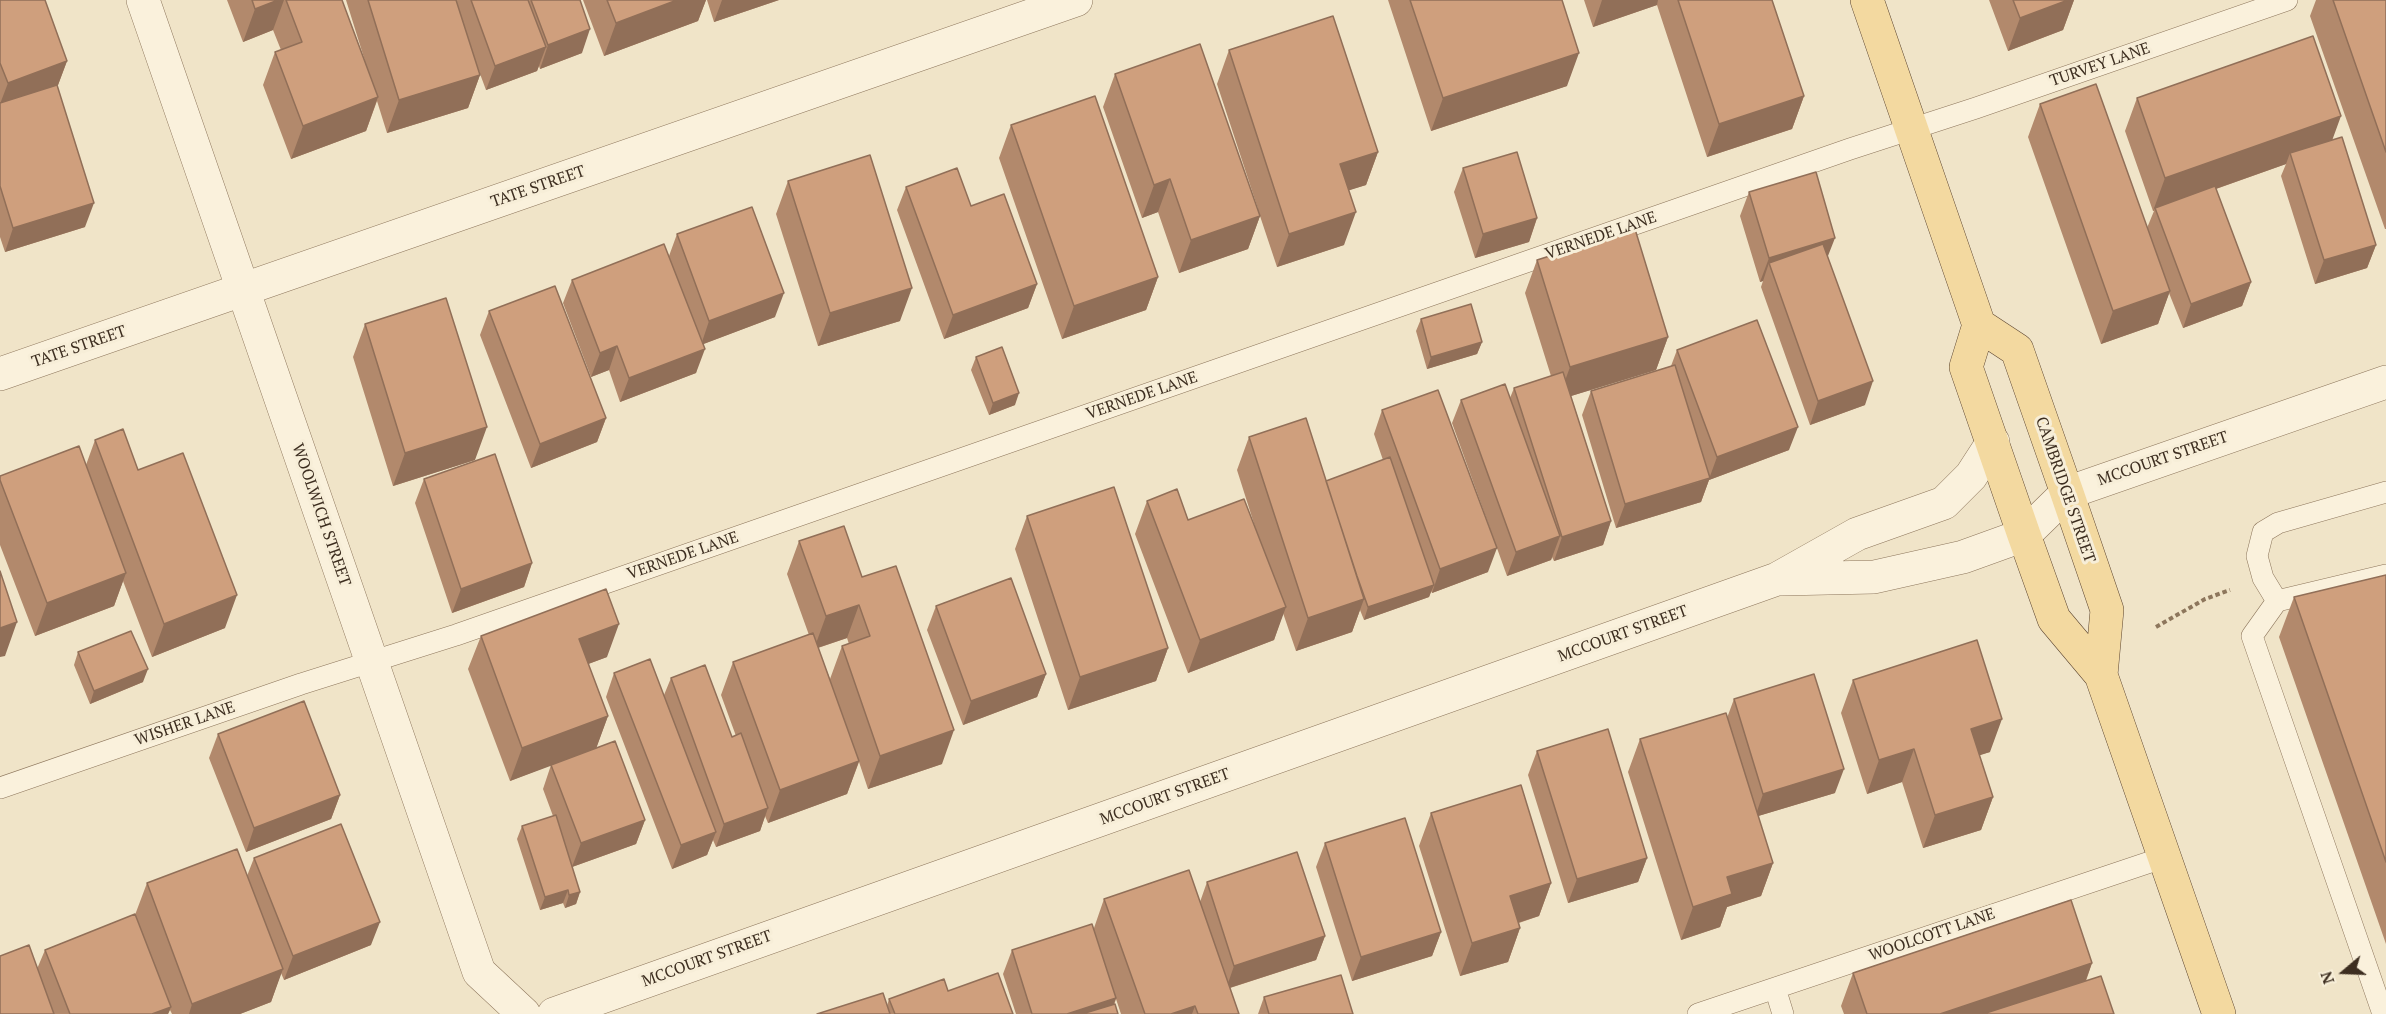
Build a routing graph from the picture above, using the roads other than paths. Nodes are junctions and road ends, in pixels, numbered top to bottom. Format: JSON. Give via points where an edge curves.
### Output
{"nodes":[{"id":1,"x":143,"y":0,"type":"edge"},
{"id":2,"x":1076,"y":0,"type":"edge"},
{"id":3,"x":1866,"y":0,"type":"edge"},
{"id":4,"x":2287,"y":0,"type":"edge"},
{"id":5,"x":1912,"y":129,"type":"junction"},
{"id":6,"x":243,"y":290,"type":"junction"},
{"id":7,"x":1979,"y":325,"type":"junction"},
{"id":8,"x":0,"y":374,"type":"edge"},
{"id":9,"x":2386,"y":382,"type":"edge"},
{"id":10,"x":1993,"y":442,"type":"junction"},
{"id":11,"x":2386,"y":492,"type":"edge"},
{"id":12,"x":2067,"y":493,"type":"junction"},
{"id":13,"x":2024,"y":535,"type":"junction"},
{"id":14,"x":2386,"y":574,"type":"edge"},
{"id":15,"x":1777,"y":579,"type":"junction"},
{"id":16,"x":2277,"y":601,"type":"junction"},
{"id":17,"x":372,"y":662,"type":"junction"},
{"id":18,"x":2101,"y":675,"type":"junction"},
{"id":19,"x":0,"y":788,"type":"edge"},
{"id":20,"x":2165,"y":857,"type":"junction"},
{"id":21,"x":1775,"y":988,"type":"junction"},
{"id":22,"x":524,"y":1014,"type":"edge"},
{"id":23,"x":554,"y":1014,"type":"edge"},
{"id":24,"x":1698,"y":1014,"type":"edge"},
{"id":25,"x":1784,"y":1014,"type":"edge"},
{"id":26,"x":2219,"y":1014,"type":"edge"},
{"id":27,"x":2383,"y":1014,"type":"edge"}],
"edges":[{"from":1,"to":6,"type":"street","name":"WOOLWICH STREET"},
{"from":2,"to":6,"type":"street","name":"TATE STREET"},
{"from":3,"to":5,"type":"main road"},
{"from":4,"to":5,"type":"lane","name":"TURVEY LANE"},
{"from":5,"to":7,"type":"main road"},
{"from":5,"to":17,"type":"lane","name":"VERNEDE LANE"},
{"from":6,"to":8,"type":"street","name":"TATE STREET"},
{"from":6,"to":17,"type":"street","name":"WOOLWICH STREET"},
{"from":7,"to":10,"type":"main road","name":"CAMBRIDGE STREET","via":[[1966,367]]},
{"from":7,"to":12,"type":"main road","name":"CAMBRIDGE STREET","via":[[2017,350]]},
{"from":9,"to":12,"type":"street","name":"MCCOURT STREET"},
{"from":10,"to":13,"type":"main road","name":"CAMBRIDGE STREET"},
{"from":10,"to":15,"type":"street","name":"MCCOURT STREET","via":[[1971,476],[1944,504],[1857,534]]},
{"from":11,"to":16,"type":"lane","via":[[2263,532],[2258,556],[2263,578]]},
{"from":12,"to":13,"type":"street","name":"MCCOURT STREET"},
{"from":12,"to":18,"type":"main road","name":"CAMBRIDGE STREET","via":[[2107,610]]},
{"from":13,"to":15,"type":"street","name":"MCCOURT STREET","via":[[1963,557],[1874,577]]},
{"from":13,"to":18,"type":"main road","name":"CAMBRIDGE STREET","via":[[2054,619]]},
{"from":14,"to":16,"type":"lane"},
{"from":15,"to":23,"type":"street","name":"MCCOURT STREET"},
{"from":16,"to":27,"type":"lane","via":[[2252,636]]},
{"from":17,"to":19,"type":"lane","name":"WISHER LANE"},
{"from":17,"to":22,"type":"street","name":"WOOLWICH STREET","via":[[479,972]]},
{"from":18,"to":20,"type":"main road","name":"CAMBRIDGE STREET"},
{"from":20,"to":21,"type":"lane","name":"WOOLCOTT LANE"},
{"from":20,"to":26,"type":"main road","name":"CAMBRIDGE STREET"},
{"from":21,"to":24,"type":"lane","name":"WOOLCOTT LANE"},
{"from":21,"to":25,"type":"lane"}]}
